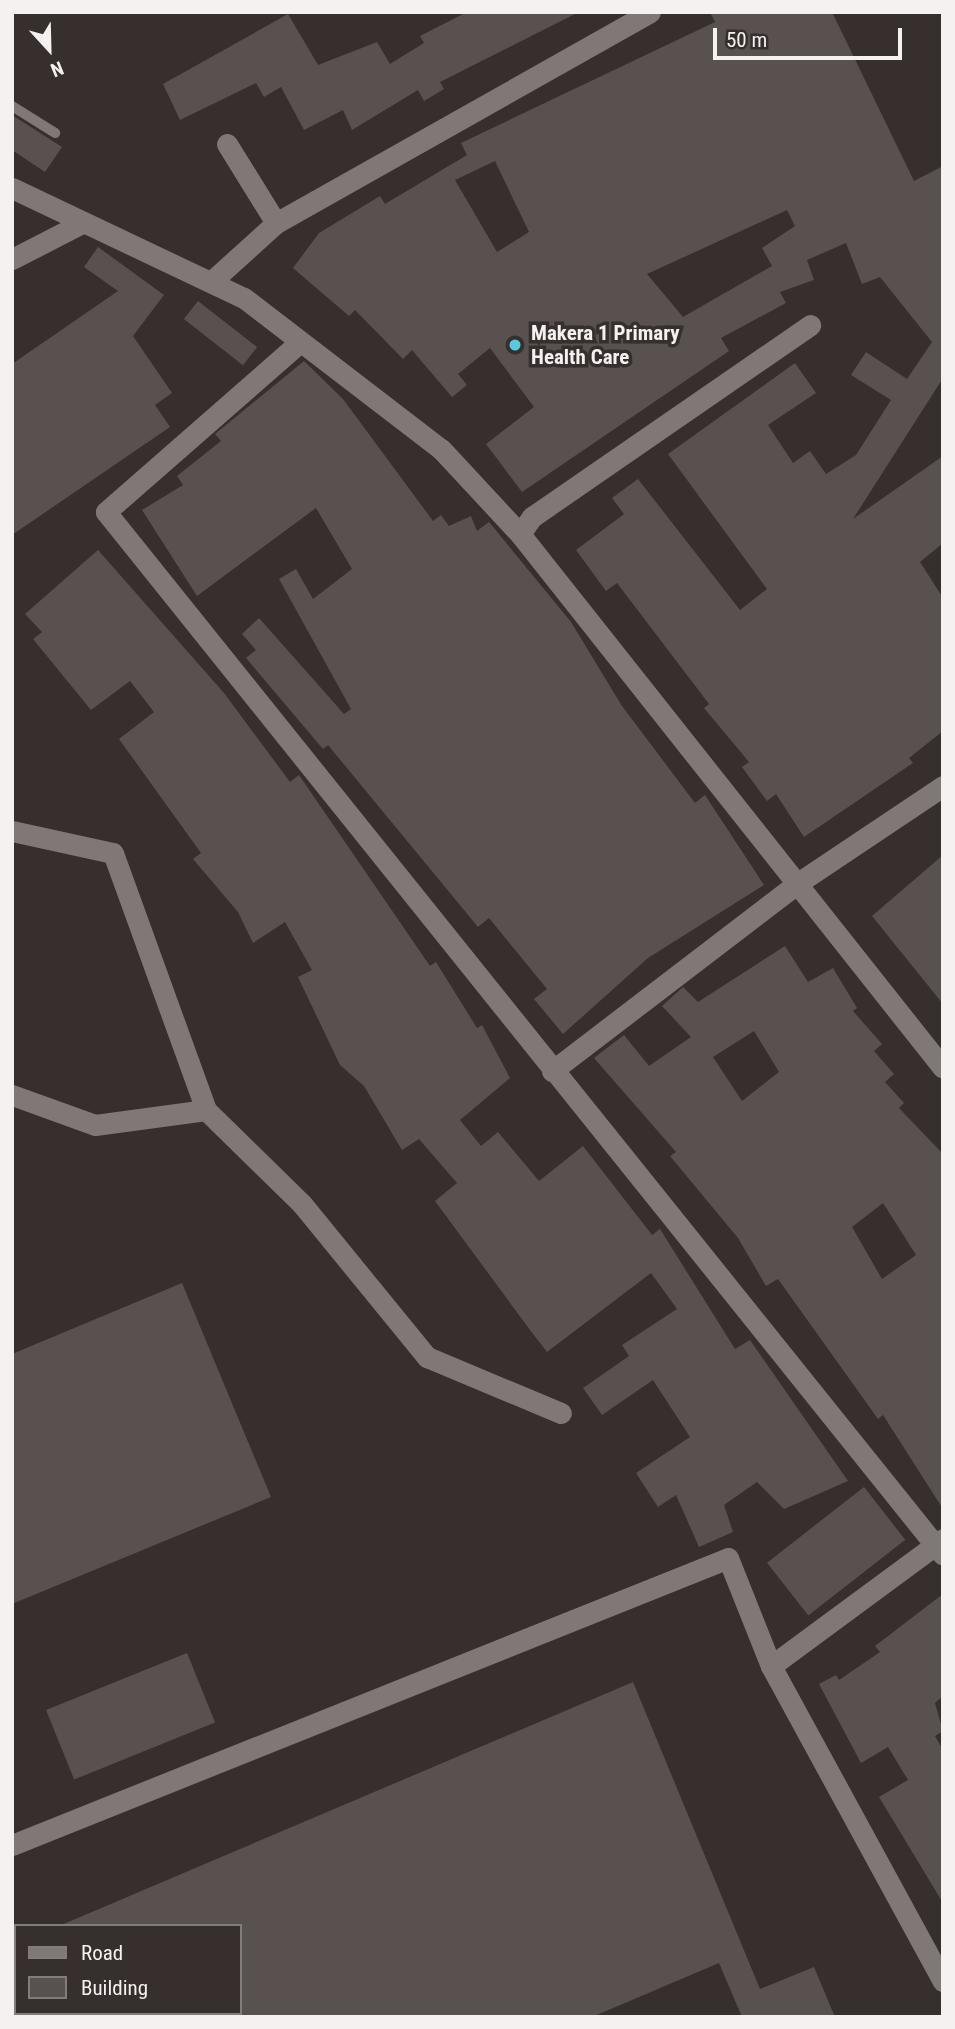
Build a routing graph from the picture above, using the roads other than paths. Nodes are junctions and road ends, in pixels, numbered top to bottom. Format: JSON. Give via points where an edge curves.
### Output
{"nodes":[{"id":1,"x":650,"y":12,"type":"edge"},
{"id":2,"x":12,"y":106,"type":"edge"},
{"id":3,"x":55,"y":133,"type":"dead end"},
{"id":4,"x":227,"y":144,"type":"dead end"},
{"id":5,"x":12,"y":188,"type":"edge"},
{"id":6,"x":276,"y":223,"type":"junction"},
{"id":7,"x":79,"y":225,"type":"junction"},
{"id":8,"x":12,"y":259,"type":"edge"},
{"id":9,"x":212,"y":281,"type":"junction"},
{"id":10,"x":810,"y":325,"type":"dead end"},
{"id":11,"x":300,"y":342,"type":"junction"},
{"id":12,"x":520,"y":534,"type":"junction"},
{"id":13,"x":943,"y":786,"type":"edge"},
{"id":14,"x":12,"y":831,"type":"edge"},
{"id":15,"x":795,"y":884,"type":"junction"},
{"id":16,"x":943,"y":1068,"type":"edge"},
{"id":17,"x":552,"y":1071,"type":"junction"},
{"id":18,"x":12,"y":1094,"type":"edge"},
{"id":19,"x":206,"y":1110,"type":"junction"},
{"id":20,"x":561,"y":1413,"type":"dead end"},
{"id":21,"x":940,"y":1547,"type":"edge"},
{"id":22,"x":771,"y":1666,"type":"junction"},
{"id":23,"x":12,"y":1846,"type":"edge"},
{"id":24,"x":943,"y":1981,"type":"edge"}],
"edges":[{"from":1,"to":6,"type":"street"},
{"from":2,"to":3,"type":"lane"},
{"from":4,"to":6,"type":"street"},
{"from":5,"to":7,"type":"street"},
{"from":6,"to":9,"type":"street"},
{"from":7,"to":8,"type":"street"},
{"from":7,"to":9,"type":"street"},
{"from":9,"to":11,"type":"street"},
{"from":10,"to":12,"type":"street","via":[[532,517]]},
{"from":11,"to":12,"type":"street","via":[[441,449]]},
{"from":11,"to":17,"type":"street","via":[[106,512]]},
{"from":12,"to":15,"type":"street"},
{"from":13,"to":15,"type":"street"},
{"from":14,"to":19,"type":"street","via":[[113,853]]},
{"from":15,"to":16,"type":"street"},
{"from":15,"to":17,"type":"street"},
{"from":17,"to":21,"type":"street"},
{"from":18,"to":19,"type":"street","via":[[95,1125]]},
{"from":19,"to":20,"type":"street","via":[[302,1204],[427,1356]]},
{"from":21,"to":22,"type":"street"},
{"from":22,"to":23,"type":"street","via":[[728,1558]]},
{"from":22,"to":24,"type":"street"}]}
